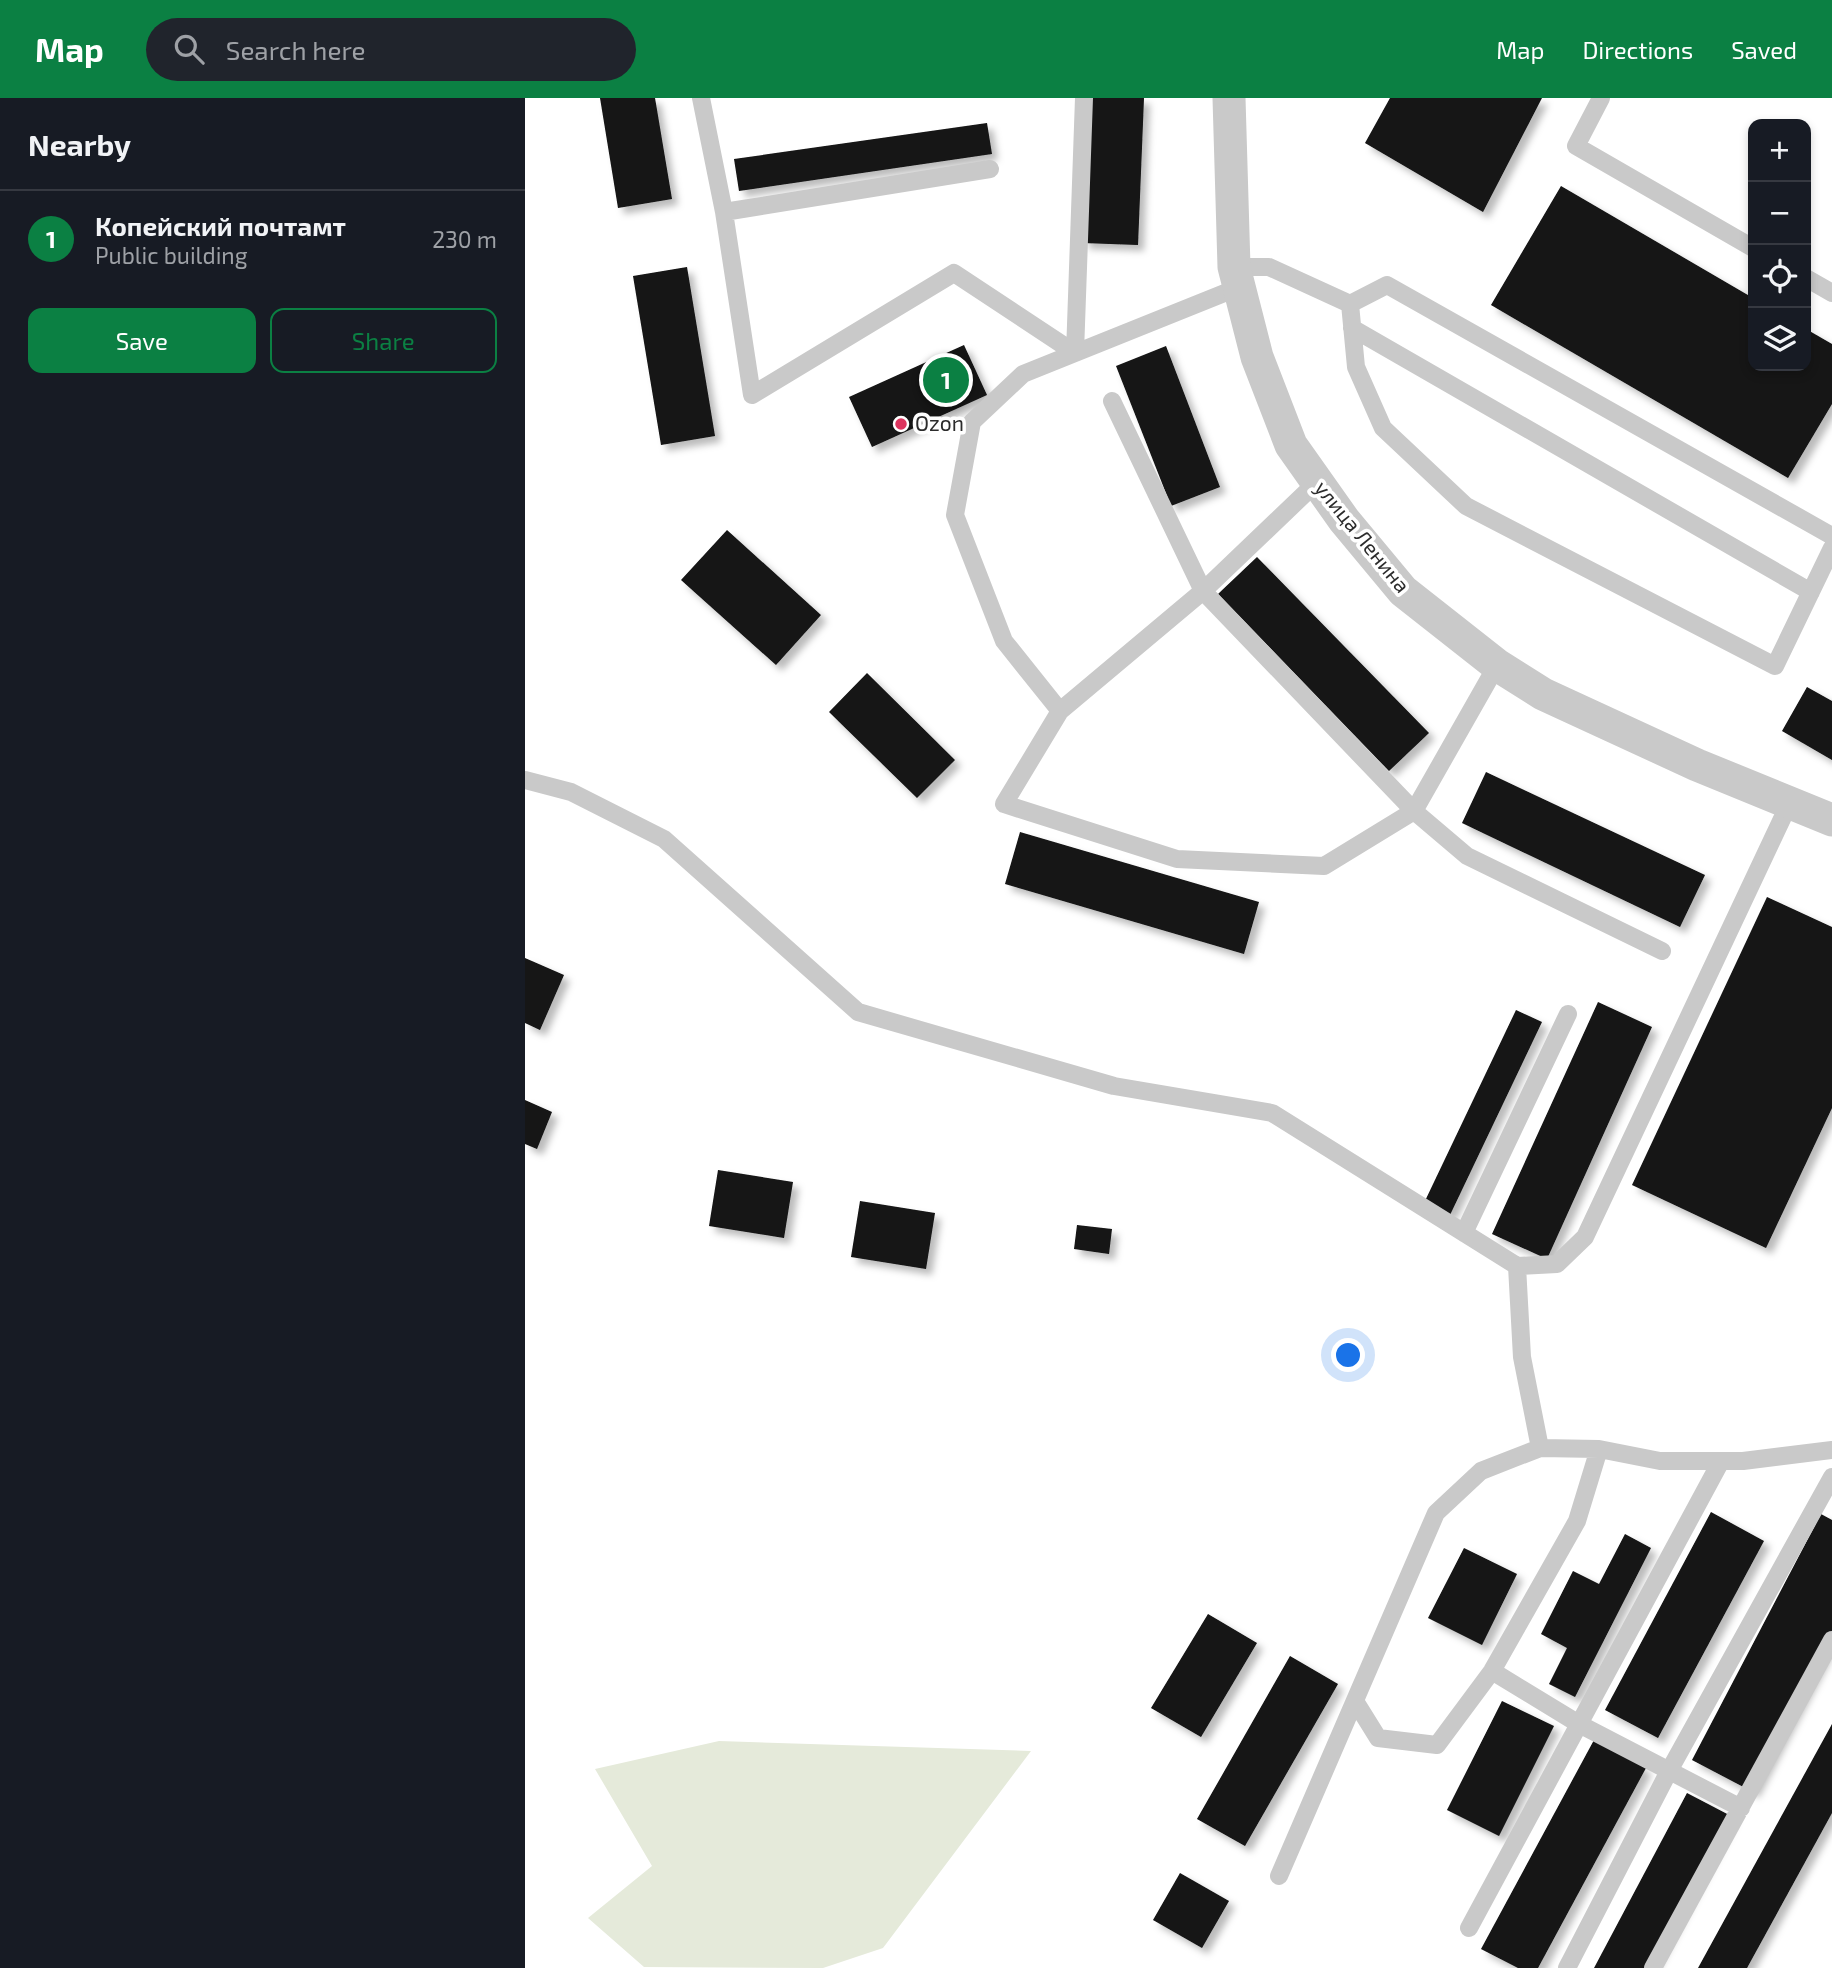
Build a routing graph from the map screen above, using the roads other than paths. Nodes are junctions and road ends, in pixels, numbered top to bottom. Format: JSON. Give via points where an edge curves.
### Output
{"nodes":[{"id":1,"x":701,"y":98,"type":"edge"},
{"id":2,"x":1084,"y":98,"type":"edge"},
{"id":3,"x":1229,"y":98,"type":"edge"},
{"id":4,"x":1601,"y":98,"type":"edge"},
{"id":5,"x":990,"y":169,"type":"dead end"},
{"id":6,"x":724,"y":212,"type":"junction"},
{"id":7,"x":1748,"y":245,"type":"edge"},
{"id":8,"x":1235,"y":278,"type":"junction"},
{"id":9,"x":1811,"y":281,"type":"edge"},
{"id":10,"x":1832,"y":293,"type":"edge"},
{"id":11,"x":1350,"y":304,"type":"junction"},
{"id":12,"x":1352,"y":328,"type":"junction"},
{"id":13,"x":1075,"y":353,"type":"junction"},
{"id":14,"x":1112,"y":401,"type":"dead end"},
{"id":15,"x":1317,"y":482,"type":"junction"},
{"id":16,"x":1832,"y":536,"type":"edge"},
{"id":17,"x":1832,"y":548,"type":"edge"},
{"id":18,"x":1203,"y":591,"type":"junction"},
{"id":19,"x":1811,"y":592,"type":"junction"},
{"id":20,"x":1497,"y":665,"type":"junction"},
{"id":21,"x":1060,"y":711,"type":"junction"},
{"id":22,"x":525,"y":780,"type":"edge"},
{"id":23,"x":1790,"y":802,"type":"junction"},
{"id":24,"x":1414,"y":811,"type":"junction"},
{"id":25,"x":1832,"y":820,"type":"edge"},
{"id":26,"x":1662,"y":951,"type":"dead end"},
{"id":27,"x":1568,"y":1014,"type":"dead end"},
{"id":28,"x":1464,"y":1233,"type":"junction"},
{"id":29,"x":1517,"y":1265,"type":"junction"},
{"id":30,"x":1540,"y":1448,"type":"junction"},
{"id":31,"x":1599,"y":1449,"type":"junction"},
{"id":32,"x":1832,"y":1450,"type":"edge"},
{"id":33,"x":1721,"y":1461,"type":"junction"},
{"id":34,"x":1832,"y":1477,"type":"edge"},
{"id":35,"x":1832,"y":1640,"type":"edge"},
{"id":36,"x":1492,"y":1671,"type":"junction"},
{"id":37,"x":1355,"y":1701,"type":"junction"},
{"id":38,"x":1579,"y":1724,"type":"junction"},
{"id":39,"x":1669,"y":1771,"type":"junction"},
{"id":40,"x":1741,"y":1808,"type":"junction"},
{"id":41,"x":1279,"y":1876,"type":"dead end"},
{"id":42,"x":1469,"y":1928,"type":"dead end"},
{"id":43,"x":1567,"y":1968,"type":"edge"},
{"id":44,"x":1653,"y":1968,"type":"edge"}],
"edges":[{"from":1,"to":6,"type":"lane"},
{"from":2,"to":13,"type":"lane"},
{"from":3,"to":8,"type":"street","name":"улица Ленина"},
{"from":4,"to":7,"type":"lane","via":[[1576,146]]},
{"from":5,"to":6,"type":"lane"},
{"from":6,"to":13,"type":"lane","via":[[752,395],[954,273]]},
{"from":8,"to":11,"type":"lane","via":[[1269,267]]},
{"from":8,"to":13,"type":"lane"},
{"from":8,"to":15,"type":"street","name":"улица Ленина","via":[[1257,357],[1291,445]]},
{"from":9,"to":10,"type":"lane"},
{"from":11,"to":12,"type":"lane"},
{"from":11,"to":16,"type":"lane","via":[[1387,285]]},
{"from":12,"to":19,"type":"lane"},
{"from":12,"to":19,"type":"lane","via":[[1356,367],[1383,428],[1466,506],[1775,666]]},
{"from":13,"to":21,"type":"lane","via":[[1023,374],[972,422],[955,515],[1004,641]]},
{"from":14,"to":18,"type":"lane"},
{"from":15,"to":18,"type":"lane"},
{"from":15,"to":20,"type":"street","name":"улица Ленина","via":[[1403,591]]},
{"from":17,"to":19,"type":"lane"},
{"from":18,"to":21,"type":"lane"},
{"from":18,"to":24,"type":"lane"},
{"from":20,"to":23,"type":"street","name":"улица Ленина","via":[[1543,694]]},
{"from":20,"to":24,"type":"lane"},
{"from":21,"to":24,"type":"lane","via":[[1004,804],[1177,859],[1324,866]]},
{"from":22,"to":28,"type":"lane","via":[[571,792],[664,839],[858,1012],[1114,1086],[1272,1113]]},
{"from":23,"to":25,"type":"street","name":"улица Ленина"},
{"from":23,"to":29,"type":"lane","via":[[1585,1237],[1557,1265]]},
{"from":24,"to":26,"type":"lane","via":[[1467,856]]},
{"from":27,"to":28,"type":"lane"},
{"from":28,"to":29,"type":"lane"},
{"from":29,"to":30,"type":"lane","via":[[1522,1357]]},
{"from":30,"to":31,"type":"lane"},
{"from":30,"to":37,"type":"lane","via":[[1481,1471],[1436,1513]]},
{"from":31,"to":33,"type":"lane","via":[[1660,1461]]},
{"from":31,"to":36,"type":"lane","via":[[1577,1521]]},
{"from":32,"to":33,"type":"lane"},
{"from":33,"to":38,"type":"lane"},
{"from":34,"to":39,"type":"lane"},
{"from":35,"to":40,"type":"lane"},
{"from":36,"to":37,"type":"lane","via":[[1437,1745],[1378,1738]]},
{"from":36,"to":38,"type":"lane"},
{"from":37,"to":41,"type":"lane"},
{"from":38,"to":39,"type":"lane"},
{"from":38,"to":42,"type":"lane"},
{"from":39,"to":40,"type":"lane"},
{"from":39,"to":43,"type":"lane"},
{"from":40,"to":44,"type":"lane"}]}
